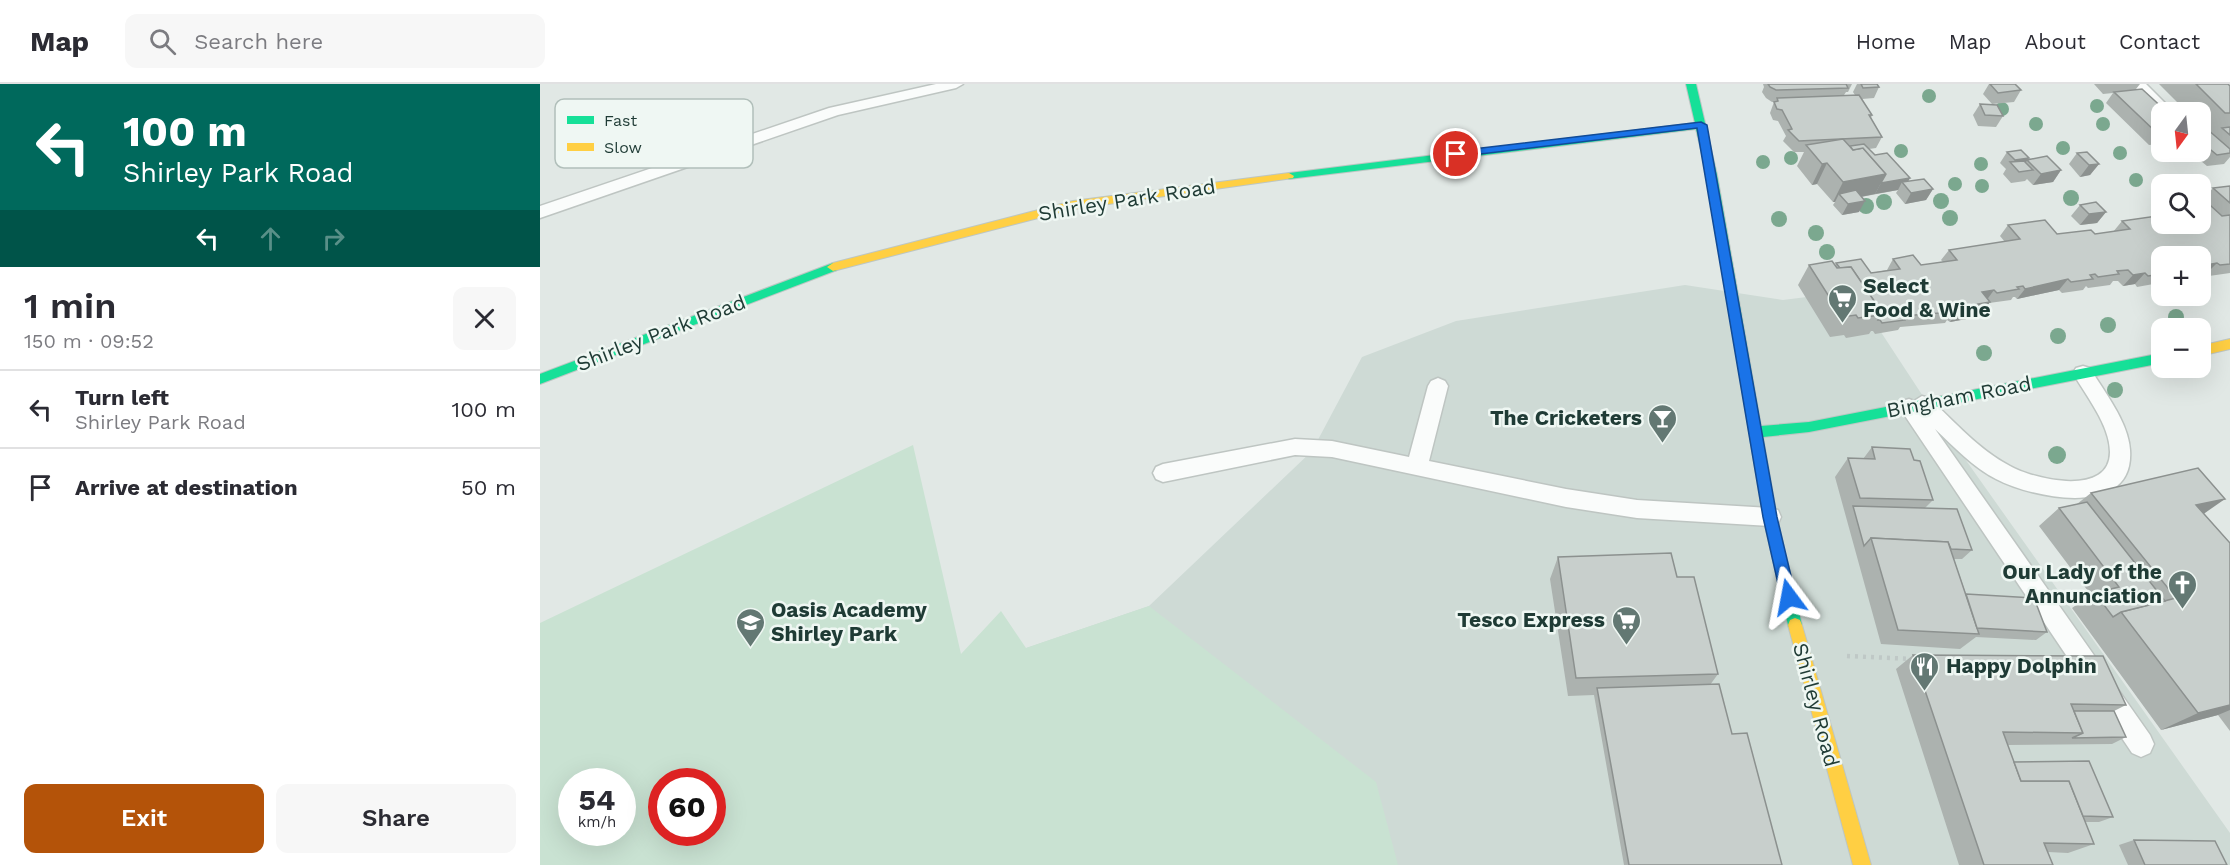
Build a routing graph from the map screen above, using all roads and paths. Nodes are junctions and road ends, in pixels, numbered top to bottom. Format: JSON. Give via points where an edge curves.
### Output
{"nodes":[{"id":1,"x":956,"y":84,"type":"edge"},
{"id":2,"x":1691,"y":84,"type":"edge"},
{"id":3,"x":2137,"y":84,"type":"edge"},
{"id":4,"x":2156,"y":102,"type":"edge"},
{"id":5,"x":1701,"y":125,"type":"junction"},
{"id":6,"x":753,"y":139,"type":"edge"},
{"id":7,"x":668,"y":168,"type":"edge"},
{"id":8,"x":540,"y":212,"type":"edge"},
{"id":9,"x":2230,"y":344,"type":"edge"},
{"id":10,"x":2211,"y":348,"type":"edge"},
{"id":11,"x":2151,"y":360,"type":"edge"},
{"id":12,"x":2083,"y":373,"type":"junction"},
{"id":13,"x":540,"y":379,"type":"edge"},
{"id":14,"x":1438,"y":386,"type":"dead end"},
{"id":15,"x":1916,"y":405,"type":"junction"},
{"id":16,"x":1755,"y":432,"type":"junction"},
{"id":17,"x":1417,"y":467,"type":"junction"},
{"id":18,"x":1163,"y":472,"type":"dead end"},
{"id":19,"x":1770,"y":517,"type":"junction"},
{"id":20,"x":1802,"y":654,"type":"junction"},
{"id":21,"x":1918,"y":659,"type":"edge"},
{"id":22,"x":2141,"y":744,"type":"dead end"},
{"id":23,"x":1862,"y":865,"type":"edge"}],
"edges":[{"from":1,"to":6,"type":"lane","via":[[834,111]]},
{"from":2,"to":5,"type":"street","name":"Shirley Road"},
{"from":3,"to":4,"type":"lane"},
{"from":5,"to":13,"type":"street","name":"Shirley Park Road","via":[[1073,205],[844,263]]},
{"from":5,"to":16,"type":"street","name":"Shirley Road"},
{"from":7,"to":8,"type":"lane"},
{"from":9,"to":10,"type":"street"},
{"from":11,"to":12,"type":"street","name":"Bingham Road"},
{"from":12,"to":15,"type":"street","name":"Bingham Road"},
{"from":12,"to":15,"type":"lane","via":[[2115,434],[2120,467],[2110,479],[2076,491],[2027,483],[2003,473]]},
{"from":14,"to":17,"type":"lane"},
{"from":15,"to":16,"type":"street","name":"Bingham Road","via":[[1809,427]]},
{"from":15,"to":22,"type":"lane"},
{"from":16,"to":19,"type":"street","name":"Shirley Road"},
{"from":17,"to":18,"type":"lane","via":[[1314,447],[1295,447]]},
{"from":17,"to":19,"type":"lane","via":[[1637,509]]},
{"from":19,"to":20,"type":"street","name":"Shirley Road"},
{"from":20,"to":21,"type":"path"},
{"from":20,"to":23,"type":"street","name":"Shirley Road"}]}
